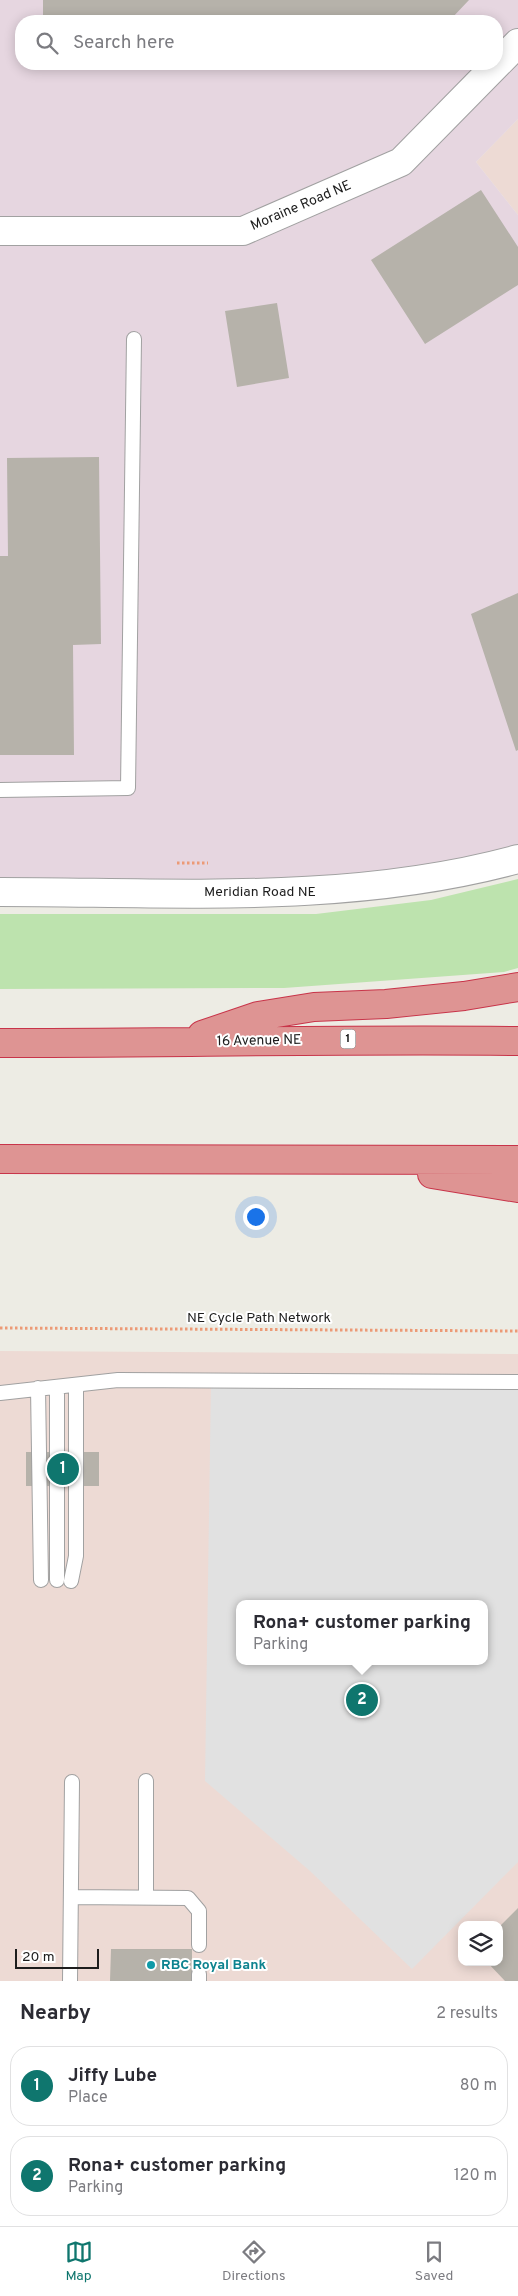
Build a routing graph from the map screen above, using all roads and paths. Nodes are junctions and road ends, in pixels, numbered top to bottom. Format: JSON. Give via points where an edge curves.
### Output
{"nodes":[{"id":1,"x":518,"y":43,"type":"edge"},
{"id":2,"x":503,"y":58,"type":"edge"},
{"id":3,"x":491,"y":70,"type":"edge"},
{"id":4,"x":0,"y":231,"type":"edge"},
{"id":5,"x":134,"y":339,"type":"dead end"},
{"id":6,"x":0,"y":790,"type":"edge"},
{"id":7,"x":518,"y":859,"type":"edge"},
{"id":8,"x":174,"y":863,"type":"dead end"},
{"id":9,"x":213,"y":863,"type":"dead end"},
{"id":10,"x":0,"y":892,"type":"edge"},
{"id":11,"x":518,"y":987,"type":"edge"},
{"id":12,"x":518,"y":1041,"type":"edge"},
{"id":13,"x":0,"y":1043,"type":"edge"},
{"id":14,"x":177,"y":1043,"type":"junction"},
{"id":15,"x":0,"y":1160,"type":"edge"},
{"id":16,"x":214,"y":1160,"type":"junction"},
{"id":17,"x":518,"y":1160,"type":"edge"},
{"id":18,"x":518,"y":1188,"type":"edge"},
{"id":19,"x":0,"y":1328,"type":"edge"},
{"id":20,"x":518,"y":1331,"type":"edge"},
{"id":21,"x":518,"y":1382,"type":"edge"},
{"id":22,"x":76,"y":1385,"type":"junction"},
{"id":23,"x":57,"y":1387,"type":"junction"},
{"id":24,"x":38,"y":1388,"type":"junction"},
{"id":25,"x":0,"y":1393,"type":"edge"},
{"id":26,"x":41,"y":1580,"type":"dead end"},
{"id":27,"x":146,"y":1781,"type":"dead end"},
{"id":28,"x":72,"y":1782,"type":"dead end"},
{"id":29,"x":71,"y":1897,"type":"junction"},
{"id":30,"x":146,"y":1897,"type":"junction"},
{"id":31,"x":199,"y":1946,"type":"dead end"},
{"id":32,"x":70,"y":1981,"type":"edge"}],
"edges":[{"from":1,"to":2,"type":"street","name":"Moraine Road NE"},
{"from":3,"to":4,"type":"street","name":"Moraine Road NE","via":[[401,162],[242,231]]},
{"from":5,"to":6,"type":"lane","via":[[128,788]]},
{"from":7,"to":10,"type":"street","name":"Meridian Road NE","via":[[400,883],[316,892]]},
{"from":8,"to":9,"type":"path"},
{"from":11,"to":14,"type":"highway","via":[[464,996],[314,1007],[258,1016]]},
{"from":12,"to":14,"type":"highway","name":"16 Avenue NE","number":"1","via":[[339,1039]]},
{"from":13,"to":14,"type":"highway","name":"16 Avenue NE","number":"1"},
{"from":15,"to":16,"type":"highway"},
{"from":16,"to":17,"type":"highway"},
{"from":16,"to":18,"type":"highway","via":[[410,1172]]},
{"from":19,"to":20,"type":"path","name":"NE Cycle Path Network"},
{"from":21,"to":22,"type":"lane","via":[[118,1380]]},
{"from":22,"to":23,"type":"lane"},
{"from":22,"to":23,"type":"lane","via":[[76,1556],[64,1581]]},
{"from":23,"to":24,"type":"lane"},
{"from":24,"to":25,"type":"lane"},
{"from":24,"to":26,"type":"lane"},
{"from":27,"to":30,"type":"lane"},
{"from":28,"to":29,"type":"lane"},
{"from":29,"to":30,"type":"lane"},
{"from":29,"to":32,"type":"lane"},
{"from":30,"to":31,"type":"lane","via":[[188,1898],[199,1911]]}]}
